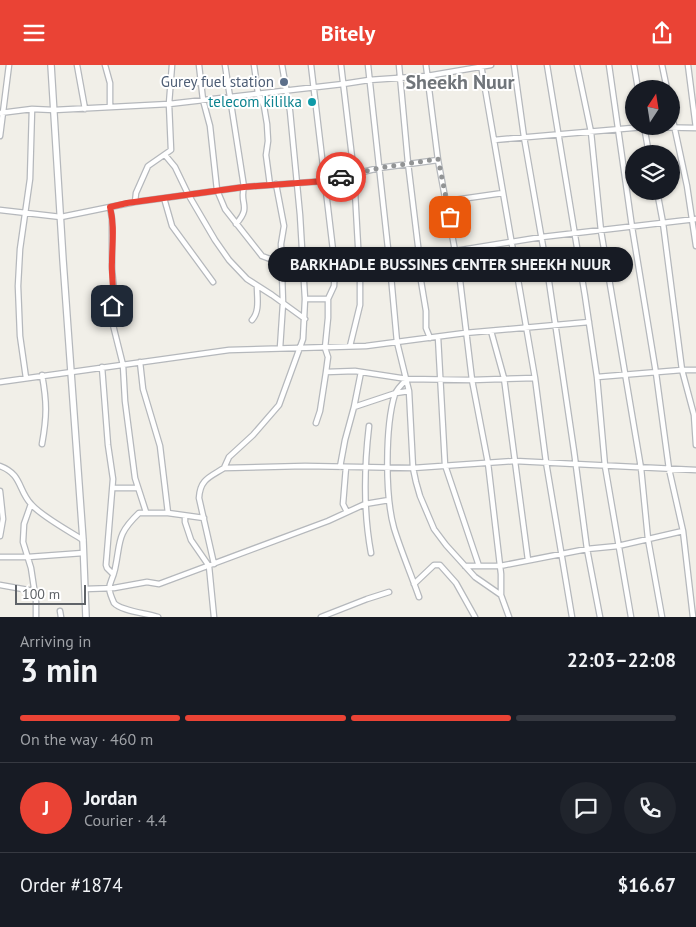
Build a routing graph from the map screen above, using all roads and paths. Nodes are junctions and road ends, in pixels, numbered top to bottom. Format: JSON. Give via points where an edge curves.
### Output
{"nodes":[{"id":1,"x":8,"y":65,"type":"edge"},
{"id":2,"x":52,"y":65,"type":"edge"},
{"id":3,"x":77,"y":65,"type":"edge"},
{"id":4,"x":105,"y":65,"type":"edge"},
{"id":5,"x":172,"y":65,"type":"edge"},
{"id":6,"x":199,"y":65,"type":"edge"},
{"id":7,"x":224,"y":65,"type":"edge"},
{"id":8,"x":254,"y":65,"type":"edge"},
{"id":9,"x":282,"y":65,"type":"edge"},
{"id":10,"x":311,"y":65,"type":"edge"},
{"id":11,"x":340,"y":65,"type":"edge"},
{"id":12,"x":368,"y":65,"type":"edge"},
{"id":13,"x":399,"y":65,"type":"edge"},
{"id":14,"x":426,"y":65,"type":"edge"},
{"id":15,"x":491,"y":65,"type":"edge"},
{"id":16,"x":514,"y":65,"type":"edge"},
{"id":17,"x":547,"y":65,"type":"edge"},
{"id":18,"x":577,"y":65,"type":"edge"},
{"id":19,"x":609,"y":65,"type":"edge"},
{"id":20,"x":634,"y":65,"type":"edge"},
{"id":21,"x":662,"y":65,"type":"edge"},
{"id":22,"x":688,"y":65,"type":"edge"},
{"id":23,"x":481,"y":66,"type":"edge"},
{"id":24,"x":456,"y":68,"type":"edge"},
{"id":25,"x":427,"y":76,"type":"junction"},
{"id":26,"x":400,"y":79,"type":"junction"},
{"id":27,"x":370,"y":80,"type":"junction"},
{"id":28,"x":636,"y":80,"type":"edge"},
{"id":29,"x":665,"y":80,"type":"edge"},
{"id":30,"x":171,"y":82,"type":"junction"},
{"id":31,"x":201,"y":83,"type":"junction"},
{"id":32,"x":343,"y":85,"type":"junction"},
{"id":33,"x":313,"y":88,"type":"junction"},
{"id":34,"x":285,"y":91,"type":"junction"},
{"id":35,"x":258,"y":93,"type":"junction"},
{"id":36,"x":230,"y":97,"type":"junction"},
{"id":37,"x":203,"y":100,"type":"junction"},
{"id":38,"x":168,"y":104,"type":"junction"},
{"id":39,"x":110,"y":107,"type":"junction"},
{"id":40,"x":32,"y":109,"type":"junction"},
{"id":41,"x":85,"y":109,"type":"junction"},
{"id":42,"x":54,"y":110,"type":"junction"},
{"id":43,"x":2,"y":113,"type":"edge"},
{"id":44,"x":696,"y":128,"type":"edge"},
{"id":45,"x":625,"y":129,"type":"edge"},
{"id":46,"x":680,"y":129,"type":"edge"},
{"id":47,"x":619,"y":130,"type":"junction"},
{"id":48,"x":590,"y":132,"type":"junction"},
{"id":49,"x":559,"y":135,"type":"junction"},
{"id":50,"x":675,"y":135,"type":"edge"},
{"id":51,"x":0,"y":137,"type":"edge"},
{"id":52,"x":524,"y":137,"type":"junction"},
{"id":53,"x":494,"y":140,"type":"junction"},
{"id":54,"x":165,"y":155,"type":"junction"},
{"id":55,"x":438,"y":159,"type":"junction"},
{"id":56,"x":408,"y":163,"type":"junction"},
{"id":57,"x":379,"y":168,"type":"junction"},
{"id":58,"x":354,"y":174,"type":"junction"},
{"id":59,"x":325,"y":181,"type":"junction"},
{"id":60,"x":297,"y":182,"type":"junction"},
{"id":61,"x":273,"y":184,"type":"junction"},
{"id":62,"x":244,"y":187,"type":"junction"},
{"id":63,"x":218,"y":190,"type":"junction"},
{"id":64,"x":503,"y":193,"type":"junction"},
{"id":65,"x":188,"y":194,"type":"junction"},
{"id":66,"x":164,"y":198,"type":"junction"},
{"id":67,"x":659,"y":200,"type":"edge"},
{"id":68,"x":447,"y":201,"type":"junction"},
{"id":69,"x":136,"y":202,"type":"junction"},
{"id":70,"x":110,"y":207,"type":"junction"},
{"id":71,"x":0,"y":210,"type":"edge"},
{"id":72,"x":25,"y":212,"type":"junction"},
{"id":73,"x":61,"y":217,"type":"junction"},
{"id":74,"x":694,"y":219,"type":"edge"},
{"id":75,"x":663,"y":223,"type":"junction"},
{"id":76,"x":236,"y":224,"type":"junction"},
{"id":77,"x":632,"y":227,"type":"junction"},
{"id":78,"x":601,"y":231,"type":"junction"},
{"id":79,"x":575,"y":234,"type":"junction"},
{"id":80,"x":542,"y":237,"type":"junction"},
{"id":81,"x":512,"y":241,"type":"junction"},
{"id":82,"x":696,"y":246,"type":"edge"},
{"id":83,"x":455,"y":251,"type":"junction"},
{"id":84,"x":334,"y":253,"type":"junction"},
{"id":85,"x":359,"y":253,"type":"junction"},
{"id":86,"x":389,"y":254,"type":"junction"},
{"id":87,"x":419,"y":254,"type":"junction"},
{"id":88,"x":281,"y":259,"type":"junction"},
{"id":89,"x":213,"y":282,"type":"dead end"},
{"id":90,"x":257,"y":286,"type":"junction"},
{"id":91,"x":304,"y":299,"type":"junction"},
{"id":92,"x":328,"y":299,"type":"junction"},
{"id":93,"x":283,"y":303,"type":"junction"},
{"id":94,"x":305,"y":319,"type":"junction"},
{"id":95,"x":252,"y":320,"type":"dead end"},
{"id":96,"x":589,"y":322,"type":"junction"},
{"id":97,"x":555,"y":326,"type":"junction"},
{"id":98,"x":526,"y":327,"type":"junction"},
{"id":99,"x":491,"y":331,"type":"junction"},
{"id":100,"x":465,"y":333,"type":"junction"},
{"id":101,"x":438,"y":337,"type":"junction"},
{"id":102,"x":430,"y":338,"type":"junction"},
{"id":103,"x":397,"y":343,"type":"junction"},
{"id":104,"x":350,"y":346,"type":"junction"},
{"id":105,"x":300,"y":347,"type":"junction"},
{"id":106,"x":280,"y":348,"type":"junction"},
{"id":107,"x":325,"y":348,"type":"junction"},
{"id":108,"x":140,"y":362,"type":"junction"},
{"id":109,"x":123,"y":365,"type":"junction"},
{"id":110,"x":102,"y":367,"type":"junction"},
{"id":111,"x":682,"y":370,"type":"junction"},
{"id":112,"x":696,"y":370,"type":"edge"},
{"id":113,"x":71,"y":371,"type":"junction"},
{"id":114,"x":326,"y":372,"type":"junction"},
{"id":115,"x":361,"y":372,"type":"junction"},
{"id":116,"x":656,"y":373,"type":"junction"},
{"id":117,"x":42,"y":375,"type":"junction"},
{"id":118,"x":626,"y":375,"type":"junction"},
{"id":119,"x":597,"y":377,"type":"junction"},
{"id":120,"x":26,"y":378,"type":"junction"},
{"id":121,"x":504,"y":378,"type":"junction"},
{"id":122,"x":535,"y":378,"type":"junction"},
{"id":123,"x":407,"y":379,"type":"junction"},
{"id":124,"x":441,"y":379,"type":"junction"},
{"id":125,"x":472,"y":380,"type":"junction"},
{"id":126,"x":0,"y":382,"type":"edge"},
{"id":127,"x":410,"y":391,"type":"junction"},
{"id":128,"x":396,"y":393,"type":"junction"},
{"id":129,"x":354,"y":407,"type":"junction"},
{"id":130,"x":316,"y":423,"type":"dead end"},
{"id":131,"x":369,"y":426,"type":"dead end"},
{"id":132,"x":42,"y":444,"type":"dead end"},
{"id":133,"x":696,"y":445,"type":"edge"},
{"id":134,"x":514,"y":461,"type":"junction"},
{"id":135,"x":546,"y":462,"type":"junction"},
{"id":136,"x":488,"y":463,"type":"junction"},
{"id":137,"x":576,"y":464,"type":"junction"},
{"id":138,"x":446,"y":465,"type":"junction"},
{"id":139,"x":0,"y":466,"type":"edge"},
{"id":140,"x":605,"y":466,"type":"junction"},
{"id":141,"x":343,"y":467,"type":"junction"},
{"id":142,"x":413,"y":467,"type":"junction"},
{"id":143,"x":224,"y":468,"type":"junction"},
{"id":144,"x":364,"y":468,"type":"junction"},
{"id":145,"x":388,"y":468,"type":"junction"},
{"id":146,"x":641,"y":468,"type":"junction"},
{"id":147,"x":668,"y":469,"type":"junction"},
{"id":148,"x":696,"y":470,"type":"edge"},
{"id":149,"x":113,"y":488,"type":"junction"},
{"id":150,"x":138,"y":488,"type":"junction"},
{"id":151,"x":0,"y":491,"type":"edge"},
{"id":152,"x":389,"y":500,"type":"junction"},
{"id":153,"x":31,"y":504,"type":"junction"},
{"id":154,"x":365,"y":504,"type":"junction"},
{"id":155,"x":146,"y":512,"type":"junction"},
{"id":156,"x":347,"y":512,"type":"junction"},
{"id":157,"x":168,"y":513,"type":"junction"},
{"id":158,"x":185,"y":516,"type":"junction"},
{"id":159,"x":204,"y":518,"type":"junction"},
{"id":160,"x":683,"y":531,"type":"junction"},
{"id":161,"x":0,"y":536,"type":"edge"},
{"id":162,"x":648,"y":539,"type":"junction"},
{"id":163,"x":83,"y":540,"type":"junction"},
{"id":164,"x":618,"y":546,"type":"junction"},
{"id":165,"x":587,"y":549,"type":"junction"},
{"id":166,"x":83,"y":553,"type":"junction"},
{"id":167,"x":371,"y":553,"type":"dead end"},
{"id":168,"x":561,"y":554,"type":"junction"},
{"id":169,"x":0,"y":557,"type":"edge"},
{"id":170,"x":28,"y":557,"type":"junction"},
{"id":171,"x":528,"y":560,"type":"junction"},
{"id":172,"x":211,"y":565,"type":"junction"},
{"id":173,"x":465,"y":566,"type":"junction"},
{"id":174,"x":479,"y":566,"type":"junction"},
{"id":175,"x":500,"y":566,"type":"junction"},
{"id":176,"x":113,"y":574,"type":"junction"},
{"id":177,"x":414,"y":584,"type":"junction"},
{"id":178,"x":0,"y":585,"type":"edge"},
{"id":179,"x":109,"y":588,"type":"junction"},
{"id":180,"x":85,"y":589,"type":"junction"},
{"id":181,"x":34,"y":591,"type":"junction"},
{"id":182,"x":389,"y":592,"type":"dead end"},
{"id":183,"x":501,"y":595,"type":"junction"},
{"id":184,"x":419,"y":597,"type":"dead end"},
{"id":185,"x":130,"y":610,"type":"junction"},
{"id":186,"x":60,"y":611,"type":"dead end"},
{"id":187,"x":36,"y":617,"type":"edge"},
{"id":188,"x":61,"y":617,"type":"edge"},
{"id":189,"x":86,"y":617,"type":"edge"},
{"id":190,"x":130,"y":617,"type":"edge"},
{"id":191,"x":158,"y":617,"type":"edge"},
{"id":192,"x":214,"y":617,"type":"edge"},
{"id":193,"x":321,"y":617,"type":"edge"},
{"id":194,"x":475,"y":617,"type":"edge"},
{"id":195,"x":509,"y":617,"type":"edge"},
{"id":196,"x":572,"y":617,"type":"edge"},
{"id":197,"x":600,"y":617,"type":"edge"},
{"id":198,"x":631,"y":617,"type":"edge"},
{"id":199,"x":662,"y":617,"type":"edge"},
{"id":200,"x":693,"y":617,"type":"edge"}],
"edges":[{"from":1,"to":43,"type":"street"},
{"from":2,"to":42,"type":"street"},
{"from":3,"to":41,"type":"street"},
{"from":4,"to":39,"type":"street","via":[[110,83]]},
{"from":5,"to":30,"type":"street"},
{"from":6,"to":31,"type":"street"},
{"from":7,"to":36,"type":"street"},
{"from":8,"to":35,"type":"street"},
{"from":9,"to":34,"type":"street"},
{"from":10,"to":33,"type":"street"},
{"from":11,"to":32,"type":"street"},
{"from":12,"to":27,"type":"street"},
{"from":13,"to":26,"type":"street"},
{"from":14,"to":25,"type":"street"},
{"from":15,"to":23,"type":"street"},
{"from":16,"to":52,"type":"street"},
{"from":17,"to":49,"type":"street"},
{"from":18,"to":48,"type":"street"},
{"from":19,"to":47,"type":"street"},
{"from":20,"to":28,"type":"street"},
{"from":21,"to":29,"type":"street"},
{"from":22,"to":44,"type":"street"},
{"from":23,"to":24,"type":"street"},
{"from":23,"to":53,"type":"street"},
{"from":24,"to":25,"type":"street"},
{"from":25,"to":26,"type":"street"},
{"from":25,"to":55,"type":"street"},
{"from":26,"to":27,"type":"street"},
{"from":26,"to":56,"type":"street"},
{"from":27,"to":32,"type":"street"},
{"from":27,"to":57,"type":"street"},
{"from":30,"to":31,"type":"street"},
{"from":30,"to":38,"type":"street"},
{"from":31,"to":37,"type":"street"},
{"from":32,"to":33,"type":"street"},
{"from":32,"to":58,"type":"street"},
{"from":33,"to":34,"type":"street"},
{"from":33,"to":59,"type":"street"},
{"from":34,"to":35,"type":"street"},
{"from":34,"to":60,"type":"street"},
{"from":35,"to":36,"type":"street"},
{"from":35,"to":61,"type":"street","via":[[267,124],[266,155]]},
{"from":36,"to":37,"type":"street"},
{"from":36,"to":62,"type":"street"},
{"from":37,"to":38,"type":"street"},
{"from":37,"to":63,"type":"street","via":[[210,126]]},
{"from":38,"to":39,"type":"street"},
{"from":38,"to":54,"type":"street","via":[[172,143],[171,150]]},
{"from":39,"to":41,"type":"street"},
{"from":40,"to":42,"type":"street"},
{"from":40,"to":43,"type":"street"},
{"from":40,"to":72,"type":"street","via":[[30,179]]},
{"from":41,"to":42,"type":"street"},
{"from":42,"to":73,"type":"street"},
{"from":43,"to":51,"type":"street"},
{"from":44,"to":46,"type":"street"},
{"from":45,"to":47,"type":"street"},
{"from":47,"to":48,"type":"street"},
{"from":47,"to":77,"type":"street"},
{"from":48,"to":49,"type":"street"},
{"from":48,"to":78,"type":"street"},
{"from":49,"to":52,"type":"street"},
{"from":49,"to":79,"type":"street"},
{"from":50,"to":74,"type":"street"},
{"from":52,"to":53,"type":"street"},
{"from":52,"to":80,"type":"street"},
{"from":53,"to":64,"type":"street"},
{"from":54,"to":65,"type":"street","via":[[175,167]]},
{"from":54,"to":69,"type":"street","via":[[148,166],[136,193]]},
{"from":55,"to":56,"type":"street"},
{"from":55,"to":68,"type":"street"},
{"from":56,"to":57,"type":"street"},
{"from":56,"to":87,"type":"street"},
{"from":57,"to":58,"type":"street"},
{"from":57,"to":86,"type":"street"},
{"from":58,"to":59,"type":"street"},
{"from":58,"to":85,"type":"street"},
{"from":59,"to":60,"type":"street"},
{"from":59,"to":84,"type":"street"},
{"from":60,"to":61,"type":"street"},
{"from":60,"to":91,"type":"street"},
{"from":61,"to":62,"type":"street"},
{"from":61,"to":88,"type":"street","via":[[284,226]]},
{"from":62,"to":63,"type":"street"},
{"from":62,"to":76,"type":"street","via":[[244,215]]},
{"from":63,"to":65,"type":"street"},
{"from":63,"to":76,"type":"street","via":[[225,209]]},
{"from":64,"to":68,"type":"street"},
{"from":64,"to":81,"type":"street"},
{"from":65,"to":66,"type":"street"},
{"from":65,"to":90,"type":"street","via":[[229,260]]},
{"from":66,"to":69,"type":"street"},
{"from":66,"to":89,"type":"street","via":[[172,226]]},
{"from":67,"to":75,"type":"street"},
{"from":68,"to":83,"type":"street"},
{"from":69,"to":70,"type":"street"},
{"from":70,"to":73,"type":"street"},
{"from":70,"to":109,"type":"street","via":[[114,290],[111,311]]},
{"from":71,"to":72,"type":"street"},
{"from":72,"to":73,"type":"street"},
{"from":72,"to":120,"type":"street","via":[[18,286]]},
{"from":73,"to":113,"type":"street"},
{"from":74,"to":75,"type":"street"},
{"from":74,"to":82,"type":"street"},
{"from":75,"to":77,"type":"street"},
{"from":75,"to":111,"type":"street"},
{"from":76,"to":88,"type":"street","via":[[262,256]]},
{"from":77,"to":78,"type":"street"},
{"from":77,"to":116,"type":"street"},
{"from":78,"to":79,"type":"street"},
{"from":78,"to":118,"type":"street"},
{"from":79,"to":80,"type":"street"},
{"from":79,"to":96,"type":"street"},
{"from":80,"to":81,"type":"street"},
{"from":80,"to":97,"type":"street"},
{"from":81,"to":83,"type":"street"},
{"from":81,"to":98,"type":"street"},
{"from":83,"to":87,"type":"street"},
{"from":83,"to":100,"type":"street"},
{"from":84,"to":85,"type":"street"},
{"from":84,"to":92,"type":"street","via":[[335,281]]},
{"from":85,"to":86,"type":"street"},
{"from":85,"to":104,"type":"street","via":[[360,305]]},
{"from":86,"to":87,"type":"street"},
{"from":86,"to":103,"type":"street"},
{"from":87,"to":102,"type":"street","via":[[426,328]]},
{"from":88,"to":93,"type":"street"},
{"from":90,"to":93,"type":"street"},
{"from":90,"to":95,"type":"street","via":[[257,309]]},
{"from":91,"to":92,"type":"street"},
{"from":91,"to":94,"type":"street"},
{"from":92,"to":107,"type":"street"},
{"from":93,"to":94,"type":"street"},
{"from":93,"to":106,"type":"street"},
{"from":94,"to":105,"type":"street"},
{"from":96,"to":97,"type":"street"},
{"from":96,"to":119,"type":"street"},
{"from":97,"to":98,"type":"street"},
{"from":97,"to":137,"type":"street"},
{"from":98,"to":99,"type":"street"},
{"from":98,"to":122,"type":"street"},
{"from":99,"to":100,"type":"street"},
{"from":99,"to":121,"type":"street"},
{"from":100,"to":101,"type":"street"},
{"from":100,"to":125,"type":"street"},
{"from":101,"to":102,"type":"street"},
{"from":101,"to":124,"type":"street"},
{"from":102,"to":103,"type":"street"},
{"from":103,"to":104,"type":"street"},
{"from":103,"to":123,"type":"street"},
{"from":104,"to":107,"type":"street"},
{"from":105,"to":106,"type":"street"},
{"from":105,"to":107,"type":"street"},
{"from":105,"to":143,"type":"street","via":[[279,405],[229,457]]},
{"from":106,"to":108,"type":"street","via":[[230,350]]},
{"from":107,"to":114,"type":"street","via":[[328,357]]},
{"from":108,"to":109,"type":"street"},
{"from":108,"to":157,"type":"street","via":[[143,389],[160,446]]},
{"from":109,"to":110,"type":"street"},
{"from":109,"to":150,"type":"street"},
{"from":110,"to":113,"type":"street"},
{"from":110,"to":149,"type":"street"},
{"from":111,"to":112,"type":"street"},
{"from":111,"to":116,"type":"street"},
{"from":111,"to":133,"type":"street","via":[[694,415]]},
{"from":113,"to":117,"type":"street"},
{"from":113,"to":163,"type":"street"},
{"from":114,"to":115,"type":"street"},
{"from":114,"to":130,"type":"street"},
{"from":115,"to":123,"type":"street"},
{"from":115,"to":129,"type":"street"},
{"from":116,"to":118,"type":"street"},
{"from":116,"to":147,"type":"street"},
{"from":117,"to":120,"type":"street"},
{"from":117,"to":132,"type":"street","via":[[47,419]]},
{"from":118,"to":119,"type":"street"},
{"from":118,"to":146,"type":"street"},
{"from":119,"to":140,"type":"street"},
{"from":120,"to":126,"type":"street"},
{"from":121,"to":122,"type":"street"},
{"from":121,"to":125,"type":"street"},
{"from":121,"to":134,"type":"street"},
{"from":122,"to":135,"type":"street"},
{"from":123,"to":124,"type":"street"},
{"from":123,"to":127,"type":"street"},
{"from":123,"to":128,"type":"street"},
{"from":124,"to":125,"type":"street"},
{"from":124,"to":138,"type":"street"},
{"from":125,"to":136,"type":"street"},
{"from":127,"to":128,"type":"street"},
{"from":127,"to":142,"type":"street"},
{"from":128,"to":129,"type":"street"},
{"from":128,"to":145,"type":"street","via":[[390,424]]},
{"from":129,"to":141,"type":"street","via":[[345,440]]},
{"from":131,"to":144,"type":"street"},
{"from":134,"to":135,"type":"street"},
{"from":134,"to":136,"type":"street"},
{"from":134,"to":171,"type":"street"},
{"from":135,"to":137,"type":"street"},
{"from":135,"to":168,"type":"street"},
{"from":136,"to":138,"type":"street"},
{"from":136,"to":175,"type":"street"},
{"from":137,"to":140,"type":"street"},
{"from":137,"to":165,"type":"street"},
{"from":138,"to":142,"type":"street"},
{"from":138,"to":174,"type":"street"},
{"from":139,"to":153,"type":"street","via":[[15,475]]},
{"from":140,"to":146,"type":"street"},
{"from":140,"to":164,"type":"street"},
{"from":141,"to":143,"type":"street"},
{"from":141,"to":144,"type":"street"},
{"from":141,"to":156,"type":"street","via":[[343,504]]},
{"from":142,"to":145,"type":"street"},
{"from":142,"to":173,"type":"street","via":[[431,523]]},
{"from":143,"to":159,"type":"street","via":[[204,481],[200,488]]},
{"from":144,"to":145,"type":"street"},
{"from":144,"to":154,"type":"street"},
{"from":145,"to":152,"type":"street"},
{"from":146,"to":147,"type":"street"},
{"from":146,"to":162,"type":"street"},
{"from":147,"to":148,"type":"street"},
{"from":147,"to":160,"type":"street"},
{"from":149,"to":150,"type":"street"},
{"from":149,"to":176,"type":"street","via":[[106,565]]},
{"from":150,"to":155,"type":"street"},
{"from":151,"to":161,"type":"street","via":[[3,519]]},
{"from":152,"to":154,"type":"street"},
{"from":152,"to":177,"type":"street","via":[[394,527]]},
{"from":153,"to":163,"type":"street"},
{"from":153,"to":170,"type":"street","via":[[23,534]]},
{"from":154,"to":156,"type":"street"},
{"from":154,"to":167,"type":"street"},
{"from":155,"to":157,"type":"street"},
{"from":155,"to":176,"type":"street","via":[[139,513],[121,535]]},
{"from":156,"to":172,"type":"street"},
{"from":157,"to":158,"type":"street"},
{"from":158,"to":159,"type":"street"},
{"from":158,"to":172,"type":"street","via":[[191,540]]},
{"from":159,"to":172,"type":"street"},
{"from":160,"to":162,"type":"street"},
{"from":160,"to":200,"type":"street"},
{"from":162,"to":164,"type":"street"},
{"from":162,"to":199,"type":"street"},
{"from":163,"to":166,"type":"street"},
{"from":164,"to":165,"type":"street"},
{"from":164,"to":198,"type":"street"},
{"from":165,"to":168,"type":"street"},
{"from":165,"to":197,"type":"street"},
{"from":166,"to":170,"type":"street"},
{"from":166,"to":180,"type":"street"},
{"from":168,"to":171,"type":"street"},
{"from":168,"to":196,"type":"street"},
{"from":169,"to":170,"type":"street"},
{"from":170,"to":181,"type":"street"},
{"from":171,"to":175,"type":"street"},
{"from":172,"to":179,"type":"street","via":[[158,585],[147,582]]},
{"from":172,"to":192,"type":"street"},
{"from":173,"to":174,"type":"street"},
{"from":173,"to":183,"type":"street"},
{"from":174,"to":175,"type":"street"},
{"from":175,"to":183,"type":"street"},
{"from":176,"to":179,"type":"street"},
{"from":177,"to":184,"type":"street"},
{"from":177,"to":194,"type":"street","via":[[434,565],[440,565],[456,583]]},
{"from":178,"to":181,"type":"street"},
{"from":179,"to":180,"type":"street"},
{"from":179,"to":185,"type":"street","via":[[116,606]]},
{"from":180,"to":189,"type":"street"},
{"from":181,"to":187,"type":"street"},
{"from":182,"to":193,"type":"street"},
{"from":183,"to":195,"type":"street"},
{"from":185,"to":190,"type":"street"},
{"from":185,"to":191,"type":"street"},
{"from":186,"to":188,"type":"street"}]}
